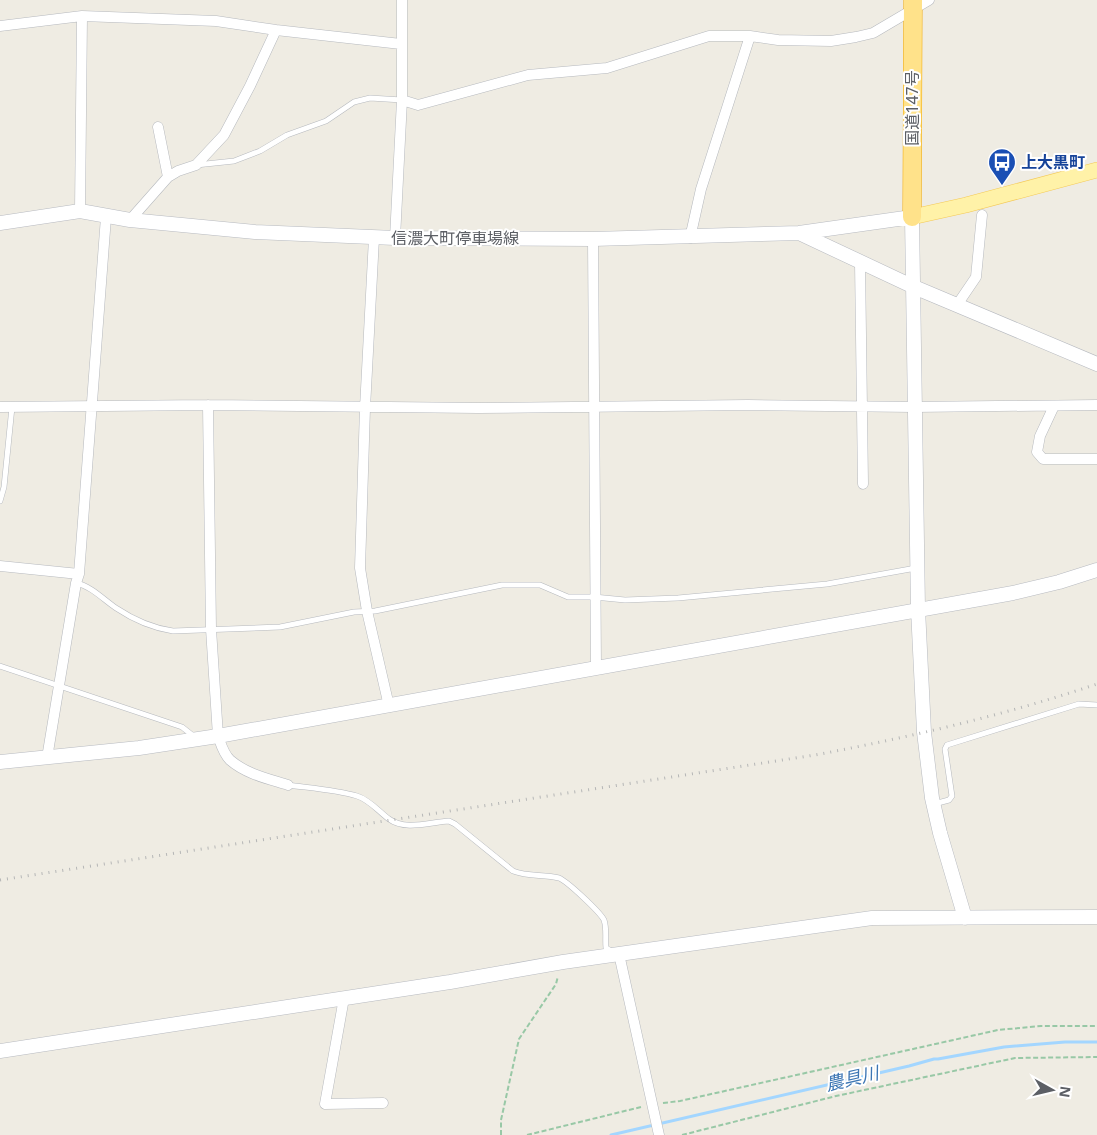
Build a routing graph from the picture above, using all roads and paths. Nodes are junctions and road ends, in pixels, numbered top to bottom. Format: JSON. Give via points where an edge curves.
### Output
{"nodes":[{"id":1,"x":402,"y":0,"type":"edge"},
{"id":2,"x":929,"y":0,"type":"edge"},
{"id":3,"x":913,"y":4,"type":"edge"},
{"id":4,"x":82,"y":16,"type":"junction"},
{"id":5,"x":0,"y":26,"type":"edge"},
{"id":6,"x":276,"y":30,"type":"junction"},
{"id":7,"x":750,"y":36,"type":"junction"},
{"id":8,"x":400,"y":44,"type":"junction"},
{"id":9,"x":402,"y":100,"type":"junction"},
{"id":10,"x":158,"y":128,"type":"dead end"},
{"id":11,"x":196,"y":166,"type":"junction"},
{"id":12,"x":1097,"y":170,"type":"edge"},
{"id":13,"x":168,"y":177,"type":"junction"},
{"id":14,"x":80,"y":211,"type":"junction"},
{"id":15,"x":982,"y":216,"type":"dead end"},
{"id":16,"x":106,"y":217,"type":"junction"},
{"id":17,"x":912,"y":217,"type":"junction"},
{"id":18,"x":130,"y":220,"type":"junction"},
{"id":19,"x":0,"y":223,"type":"edge"},
{"id":20,"x":799,"y":233,"type":"junction"},
{"id":21,"x":374,"y":238,"type":"junction"},
{"id":22,"x":395,"y":238,"type":"junction"},
{"id":23,"x":690,"y":238,"type":"junction"},
{"id":24,"x":593,"y":239,"type":"junction"},
{"id":25,"x":860,"y":262,"type":"junction"},
{"id":26,"x":914,"y":287,"type":"junction"},
{"id":27,"x":957,"y":305,"type":"junction"},
{"id":28,"x":1097,"y":364,"type":"edge"},
{"id":29,"x":208,"y":405,"type":"junction"},
{"id":30,"x":1097,"y":405,"type":"edge"},
{"id":31,"x":12,"y":406,"type":"junction"},
{"id":32,"x":91,"y":406,"type":"junction"},
{"id":33,"x":862,"y":406,"type":"junction"},
{"id":34,"x":1054,"y":406,"type":"junction"},
{"id":35,"x":0,"y":407,"type":"edge"},
{"id":36,"x":914,"y":407,"type":"junction"},
{"id":37,"x":365,"y":408,"type":"junction"},
{"id":38,"x":595,"y":408,"type":"junction"},
{"id":39,"x":1097,"y":458,"type":"edge"},
{"id":40,"x":863,"y":484,"type":"dead end"},
{"id":41,"x":0,"y":501,"type":"edge"},
{"id":42,"x":0,"y":566,"type":"edge"},
{"id":43,"x":917,"y":567,"type":"junction"},
{"id":44,"x":1097,"y":570,"type":"edge"},
{"id":45,"x":78,"y":578,"type":"junction"},
{"id":46,"x":594,"y":597,"type":"junction"},
{"id":47,"x":918,"y":609,"type":"junction"},
{"id":48,"x":367,"y":611,"type":"junction"},
{"id":49,"x":211,"y":629,"type":"junction"},
{"id":50,"x":0,"y":666,"type":"edge"},
{"id":51,"x":596,"y":668,"type":"junction"},
{"id":52,"x":59,"y":686,"type":"junction"},
{"id":53,"x":1097,"y":705,"type":"edge"},
{"id":54,"x":389,"y":706,"type":"junction"},
{"id":55,"x":218,"y":736,"type":"junction"},
{"id":56,"x":196,"y":739,"type":"junction"},
{"id":57,"x":47,"y":758,"type":"junction"},
{"id":58,"x":0,"y":762,"type":"edge"},
{"id":59,"x":288,"y":785,"type":"joint"},
{"id":60,"x":933,"y":804,"type":"junction"},
{"id":61,"x":1097,"y":917,"type":"edge"},
{"id":62,"x":965,"y":918,"type":"junction"},
{"id":63,"x":618,"y":954,"type":"junction"},
{"id":64,"x":563,"y":962,"type":"junction"},
{"id":65,"x":344,"y":998,"type":"junction"},
{"id":66,"x":1097,"y":1026,"type":"edge"},
{"id":67,"x":0,"y":1051,"type":"edge"},
{"id":68,"x":1097,"y":1057,"type":"edge"},
{"id":69,"x":384,"y":1103,"type":"dead end"},
{"id":70,"x":653,"y":1106,"type":"junction"},
{"id":71,"x":500,"y":1135,"type":"edge"},
{"id":72,"x":527,"y":1135,"type":"edge"},
{"id":73,"x":658,"y":1135,"type":"edge"},
{"id":74,"x":682,"y":1135,"type":"edge"}],
"edges":[{"from":1,"to":8,"type":"street"},
{"from":2,"to":3,"type":"street"},
{"from":3,"to":7,"type":"street","via":[[873,32],[856,37],[831,41]]},
{"from":3,"to":17,"type":"highway","name":"国道147号"},
{"from":4,"to":5,"type":"street"},
{"from":4,"to":6,"type":"street","via":[[216,21]]},
{"from":4,"to":14,"type":"street"},
{"from":6,"to":8,"type":"street"},
{"from":6,"to":11,"type":"street","via":[[224,135]]},
{"from":7,"to":9,"type":"street","via":[[709,36],[607,68],[528,75],[418,105]]},
{"from":7,"to":23,"type":"street","via":[[701,189]]},
{"from":8,"to":9,"type":"street"},
{"from":9,"to":11,"type":"lane","via":[[370,98],[354,102],[326,121],[287,135],[234,161]]},
{"from":9,"to":22,"type":"street"},
{"from":10,"to":13,"type":"street"},
{"from":11,"to":13,"type":"street"},
{"from":12,"to":17,"type":"main road"},
{"from":13,"to":18,"type":"street"},
{"from":14,"to":16,"type":"street","name":"信濃大町停車場線"},
{"from":14,"to":19,"type":"street","name":"信濃大町停車場線"},
{"from":15,"to":27,"type":"street","via":[[976,277]]},
{"from":16,"to":18,"type":"street","name":"信濃大町停車場線"},
{"from":16,"to":32,"type":"street"},
{"from":17,"to":20,"type":"street","name":"信濃大町停車場線"},
{"from":17,"to":26,"type":"street"},
{"from":18,"to":21,"type":"street","name":"信濃大町停車場線","via":[[255,232]]},
{"from":20,"to":23,"type":"street","name":"信濃大町停車場線"},
{"from":20,"to":25,"type":"street"},
{"from":21,"to":22,"type":"street","name":"信濃大町停車場線"},
{"from":21,"to":37,"type":"street"},
{"from":22,"to":24,"type":"street","name":"信濃大町停車場線"},
{"from":23,"to":24,"type":"street","name":"信濃大町停車場線"},
{"from":24,"to":38,"type":"street"},
{"from":25,"to":26,"type":"street"},
{"from":25,"to":33,"type":"street"},
{"from":26,"to":27,"type":"street"},
{"from":26,"to":36,"type":"street"},
{"from":27,"to":28,"type":"street"},
{"from":29,"to":32,"type":"street"},
{"from":29,"to":37,"type":"street"},
{"from":29,"to":49,"type":"street"},
{"from":30,"to":34,"type":"street"},
{"from":31,"to":32,"type":"street"},
{"from":31,"to":35,"type":"street"},
{"from":31,"to":41,"type":"lane"},
{"from":32,"to":45,"type":"street"},
{"from":33,"to":36,"type":"street"},
{"from":33,"to":38,"type":"street"},
{"from":33,"to":40,"type":"street"},
{"from":34,"to":36,"type":"street"},
{"from":34,"to":39,"type":"street","via":[[1040,436],[1037,452],[1043,459]]},
{"from":36,"to":43,"type":"street"},
{"from":37,"to":38,"type":"street"},
{"from":37,"to":48,"type":"street","via":[[360,568]]},
{"from":38,"to":46,"type":"street"},
{"from":42,"to":45,"type":"street"},
{"from":43,"to":46,"type":"lane","via":[[827,584],[678,598],[626,600]]},
{"from":43,"to":47,"type":"street"},
{"from":44,"to":47,"type":"street","via":[[1013,593]]},
{"from":45,"to":49,"type":"lane","via":[[117,609],[156,629]]},
{"from":45,"to":52,"type":"street"},
{"from":46,"to":48,"type":"lane","via":[[568,597],[540,586],[502,585]]},
{"from":46,"to":51,"type":"street"},
{"from":47,"to":51,"type":"street"},
{"from":47,"to":60,"type":"street","via":[[924,732]]},
{"from":48,"to":49,"type":"lane","via":[[280,628]]},
{"from":48,"to":54,"type":"street"},
{"from":49,"to":55,"type":"street"},
{"from":50,"to":52,"type":"lane"},
{"from":51,"to":54,"type":"street"},
{"from":52,"to":56,"type":"lane","via":[[182,727]]},
{"from":52,"to":57,"type":"street"},
{"from":53,"to":60,"type":"lane","via":[[1079,704],[947,745],[952,796],[949,800]]},
{"from":54,"to":55,"type":"street"},
{"from":55,"to":56,"type":"street"},
{"from":55,"to":59,"type":"street","via":[[230,760],[263,778]]},
{"from":56,"to":57,"type":"street"},
{"from":57,"to":58,"type":"street"},
{"from":59,"to":63,"type":"lane","via":[[358,796],[399,824],[449,821],[455,824],[513,871],[564,880],[594,907],[604,921],[606,948]]},
{"from":60,"to":62,"type":"street"},
{"from":61,"to":62,"type":"street"},
{"from":62,"to":63,"type":"street","via":[[872,918]]},
{"from":63,"to":64,"type":"street"},
{"from":63,"to":70,"type":"street"},
{"from":64,"to":65,"type":"street"},
{"from":64,"to":71,"type":"path","via":[[556,984],[518,1038]]},
{"from":65,"to":67,"type":"street"},
{"from":65,"to":69,"type":"street","via":[[325,1104]]},
{"from":66,"to":70,"type":"path","via":[[998,1030]]},
{"from":68,"to":74,"type":"path","via":[[1016,1058],[836,1096]]},
{"from":70,"to":72,"type":"path"},
{"from":70,"to":73,"type":"street"}]}
